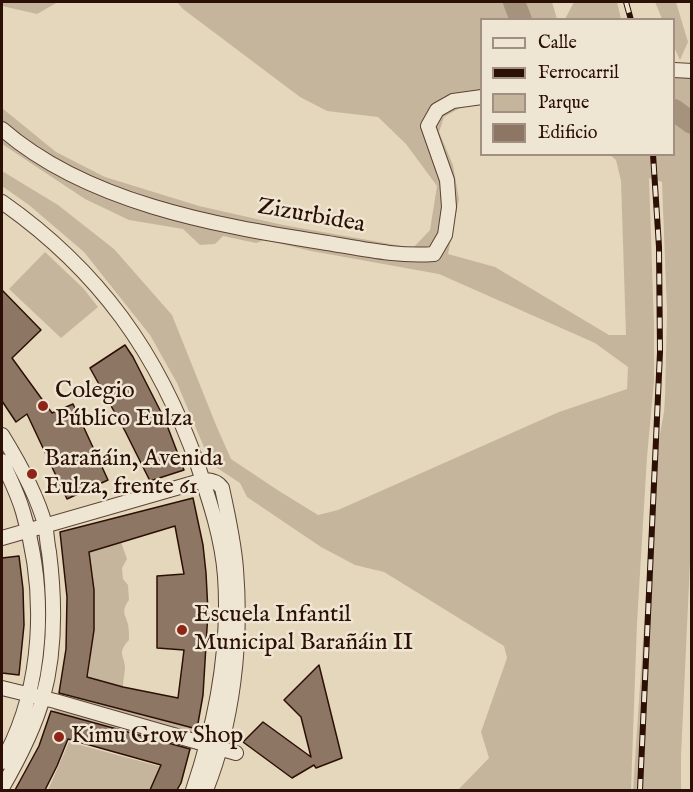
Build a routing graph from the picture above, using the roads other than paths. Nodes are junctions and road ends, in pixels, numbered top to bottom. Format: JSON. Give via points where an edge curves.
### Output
{"nodes":[{"id":1,"x":675,"y":70,"type":"edge"},
{"id":2,"x":692,"y":71,"type":"edge"},
{"id":3,"x":480,"y":97,"type":"edge"},
{"id":4,"x":2,"y":129,"type":"edge"},
{"id":5,"x":2,"y":202,"type":"edge"},
{"id":6,"x":2,"y":435,"type":"edge"},
{"id":7,"x":2,"y":461,"type":"edge"},
{"id":8,"x":204,"y":480,"type":"junction"},
{"id":9,"x":45,"y":525,"type":"junction"},
{"id":10,"x":28,"y":531,"type":"junction"},
{"id":11,"x":2,"y":538,"type":"edge"},
{"id":12,"x":2,"y":688,"type":"edge"},
{"id":13,"x":36,"y":696,"type":"junction"},
{"id":14,"x":214,"y":746,"type":"junction"},
{"id":15,"x":236,"y":753,"type":"dead end"},
{"id":16,"x":2,"y":762,"type":"edge"},
{"id":17,"x":2,"y":788,"type":"edge"},
{"id":18,"x":193,"y":790,"type":"edge"},
{"id":19,"x":206,"y":790,"type":"edge"}],
"edges":[{"from":1,"to":2,"type":"street"},
{"from":3,"to":4,"type":"street","name":"Zizurbidea","via":[[453,101],[437,110],[428,126],[447,180],[449,207],[446,235],[434,254],[398,255],[184,216],[113,194],[68,173]]},
{"from":5,"to":8,"type":"street","via":[[93,280],[128,325],[168,393]]},
{"from":6,"to":9,"type":"street","via":[[35,497]]},
{"from":7,"to":10,"type":"street"},
{"from":8,"to":9,"type":"street"},
{"from":8,"to":14,"type":"street","via":[[225,576],[224,658]]},
{"from":9,"to":10,"type":"street"},
{"from":9,"to":13,"type":"street","via":[[53,585],[52,650]]},
{"from":10,"to":11,"type":"street"},
{"from":10,"to":13,"type":"street","via":[[37,582]]},
{"from":12,"to":13,"type":"street"},
{"from":13,"to":14,"type":"street"},
{"from":13,"to":16,"type":"street"},
{"from":13,"to":17,"type":"street","via":[[14,768]]},
{"from":14,"to":15,"type":"street"},
{"from":14,"to":18,"type":"street"},
{"from":14,"to":19,"type":"street"}]}
